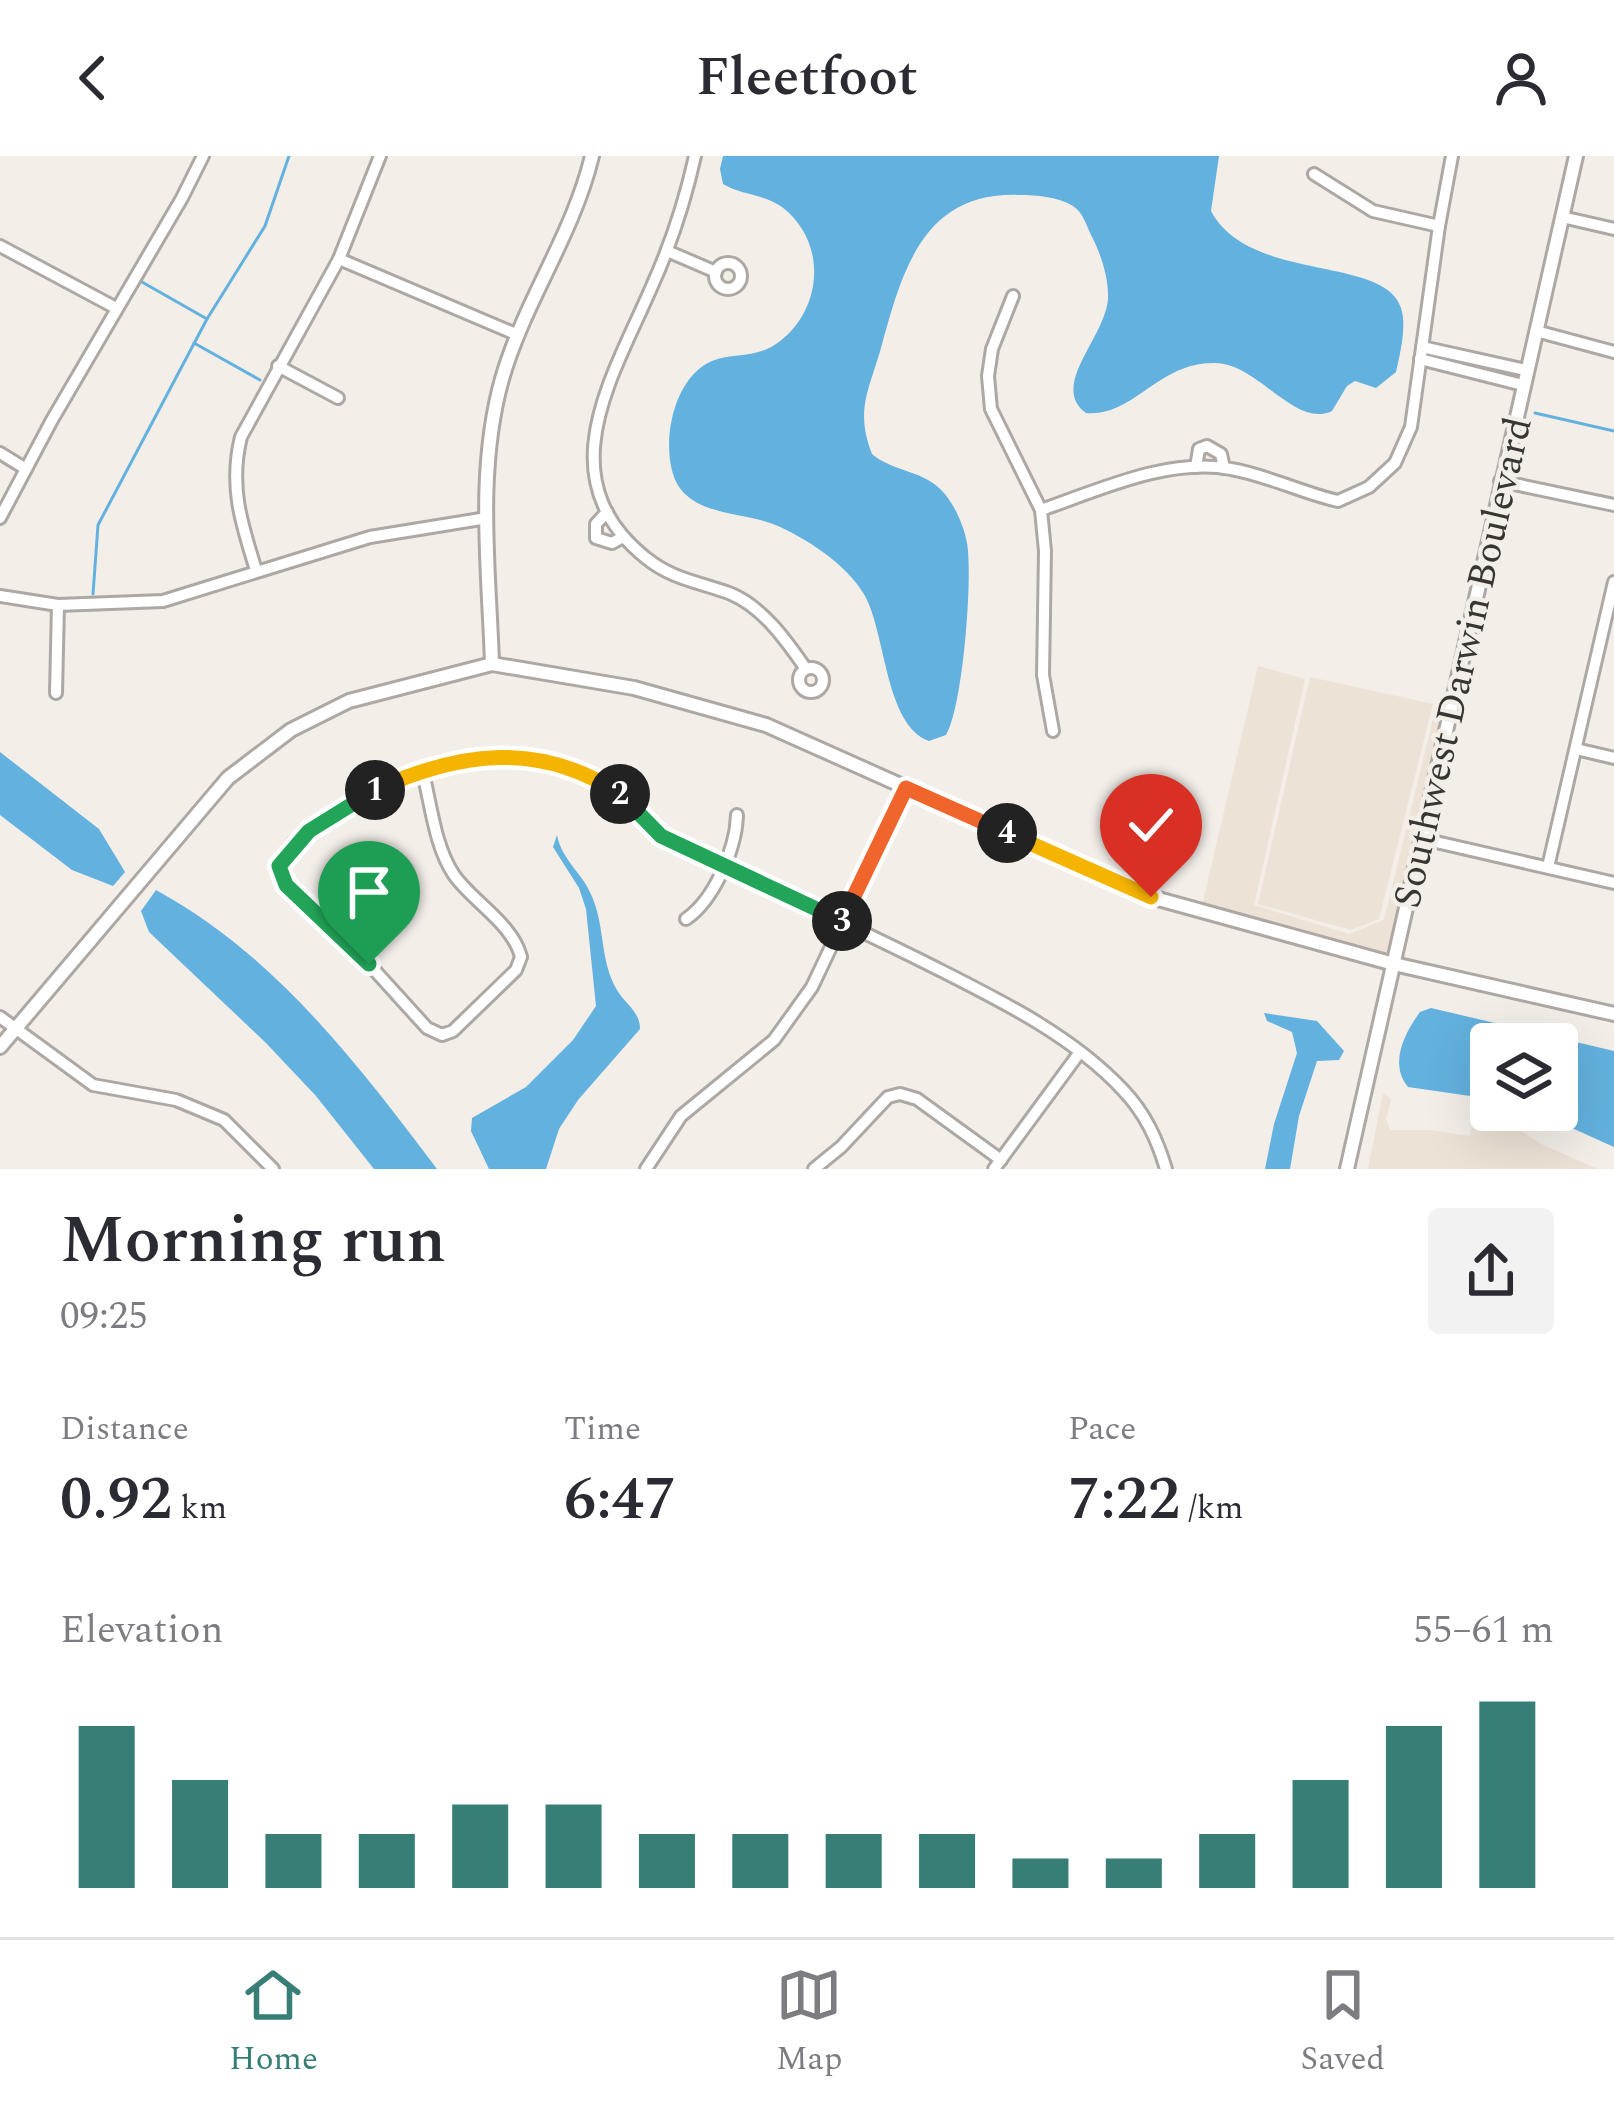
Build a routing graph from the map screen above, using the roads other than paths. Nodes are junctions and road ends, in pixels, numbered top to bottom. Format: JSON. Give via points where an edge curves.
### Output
{"nodes":[{"id":1,"x":203,"y":156,"type":"edge"},
{"id":2,"x":380,"y":156,"type":"edge"},
{"id":3,"x":592,"y":156,"type":"edge"},
{"id":4,"x":695,"y":156,"type":"edge"},
{"id":5,"x":1452,"y":156,"type":"edge"},
{"id":6,"x":1576,"y":156,"type":"edge"},
{"id":7,"x":1314,"y":174,"type":"dead end"},
{"id":8,"x":1562,"y":217,"type":"junction"},
{"id":9,"x":1438,"y":226,"type":"junction"},
{"id":10,"x":1614,"y":229,"type":"edge"},
{"id":11,"x":0,"y":246,"type":"edge"},
{"id":12,"x":667,"y":251,"type":"junction"},
{"id":13,"x":339,"y":260,"type":"junction"},
{"id":14,"x":716,"y":272,"type":"dead end"},
{"id":15,"x":1013,"y":296,"type":"dead end"},
{"id":16,"x":116,"y":308,"type":"junction"},
{"id":17,"x":1537,"y":331,"type":"junction"},
{"id":18,"x":518,"y":335,"type":"junction"},
{"id":19,"x":1614,"y":352,"type":"edge"},
{"id":20,"x":1421,"y":353,"type":"junction"},
{"id":21,"x":278,"y":366,"type":"junction"},
{"id":22,"x":1525,"y":378,"type":"junction"},
{"id":23,"x":338,"y":398,"type":"dead end"},
{"id":24,"x":0,"y":453,"type":"edge"},
{"id":25,"x":1196,"y":466,"type":"junction"},
{"id":26,"x":1224,"y":468,"type":"junction"},
{"id":27,"x":26,"y":469,"type":"junction"},
{"id":28,"x":1501,"y":481,"type":"junction"},
{"id":29,"x":1614,"y":505,"type":"edge"},
{"id":30,"x":1041,"y":511,"type":"junction"},
{"id":31,"x":607,"y":512,"type":"junction"},
{"id":32,"x":0,"y":518,"type":"edge"},
{"id":33,"x":487,"y":518,"type":"junction"},
{"id":34,"x":623,"y":537,"type":"junction"},
{"id":35,"x":256,"y":569,"type":"junction"},
{"id":36,"x":1614,"y":582,"type":"edge"},
{"id":37,"x":0,"y":596,"type":"edge"},
{"id":38,"x":58,"y":605,"type":"junction"},
{"id":39,"x":1609,"y":630,"type":"edge"},
{"id":40,"x":492,"y":664,"type":"junction"},
{"id":41,"x":806,"y":669,"type":"dead end"},
{"id":42,"x":56,"y":693,"type":"dead end"},
{"id":43,"x":1053,"y":731,"type":"dead end"},
{"id":44,"x":1576,"y":749,"type":"junction"},
{"id":45,"x":1614,"y":758,"type":"edge"},
{"id":46,"x":423,"y":773,"type":"junction"},
{"id":47,"x":906,"y":788,"type":"junction"},
{"id":48,"x":737,"y":815,"type":"dead end"},
{"id":49,"x":1423,"y":839,"type":"junction"},
{"id":50,"x":723,"y":866,"type":"junction"},
{"id":51,"x":1548,"y":867,"type":"junction"},
{"id":52,"x":1614,"y":883,"type":"edge"},
{"id":53,"x":686,"y":919,"type":"dead end"},
{"id":54,"x":842,"y":922,"type":"junction"},
{"id":55,"x":1394,"y":964,"type":"junction"},
{"id":56,"x":1614,"y":1014,"type":"edge"},
{"id":57,"x":0,"y":1017,"type":"edge"},
{"id":58,"x":16,"y":1029,"type":"junction"},
{"id":59,"x":0,"y":1047,"type":"edge"},
{"id":60,"x":1080,"y":1052,"type":"junction"},
{"id":61,"x":998,"y":1164,"type":"edge"},
{"id":62,"x":273,"y":1169,"type":"edge"},
{"id":63,"x":646,"y":1169,"type":"edge"},
{"id":64,"x":814,"y":1169,"type":"edge"},
{"id":65,"x":1166,"y":1169,"type":"edge"},
{"id":66,"x":1348,"y":1169,"type":"edge"}],
"edges":[{"from":1,"to":16,"type":"street"},
{"from":2,"to":13,"type":"street"},
{"from":3,"to":18,"type":"street"},
{"from":4,"to":12,"type":"street"},
{"from":5,"to":9,"type":"street"},
{"from":6,"to":8,"type":"street","name":"Southwest Darwin Boulevard"},
{"from":7,"to":9,"type":"street","via":[[1373,212]]},
{"from":8,"to":10,"type":"street"},
{"from":8,"to":17,"type":"street","name":"Southwest Darwin Boulevard"},
{"from":9,"to":20,"type":"street"},
{"from":11,"to":16,"type":"street"},
{"from":12,"to":14,"type":"street"},
{"from":12,"to":31,"type":"street","via":[[599,410],[593,468]]},
{"from":13,"to":18,"type":"street"},
{"from":13,"to":21,"type":"street"},
{"from":15,"to":30,"type":"street","via":[[992,349],[992,409]]},
{"from":16,"to":27,"type":"street"},
{"from":17,"to":19,"type":"street"},
{"from":17,"to":22,"type":"street","name":"Southwest Darwin Boulevard"},
{"from":18,"to":33,"type":"street","via":[[495,409]]},
{"from":20,"to":22,"type":"street"},
{"from":20,"to":26,"type":"street","via":[[1411,428],[1395,463],[1369,487],[1338,501]]},
{"from":21,"to":23,"type":"street"},
{"from":21,"to":35,"type":"street","via":[[233,469]]},
{"from":22,"to":28,"type":"street","name":"Southwest Darwin Boulevard"},
{"from":24,"to":27,"type":"street"},
{"from":25,"to":26,"type":"street"},
{"from":25,"to":26,"type":"street","via":[[1199,449],[1208,446]]},
{"from":25,"to":30,"type":"street"},
{"from":27,"to":32,"type":"street"},
{"from":28,"to":29,"type":"street"},
{"from":28,"to":49,"type":"street","name":"Southwest Darwin Boulevard"},
{"from":30,"to":43,"type":"street","via":[[1043,676]]},
{"from":31,"to":34,"type":"street"},
{"from":31,"to":34,"type":"street","via":[[596,538]]},
{"from":33,"to":35,"type":"street","via":[[370,537]]},
{"from":33,"to":40,"type":"street"},
{"from":34,"to":41,"type":"street","via":[[662,571],[756,609]]},
{"from":35,"to":38,"type":"street","via":[[164,601]]},
{"from":36,"to":39,"type":"street"},
{"from":37,"to":38,"type":"street"},
{"from":38,"to":42,"type":"street"},
{"from":39,"to":44,"type":"street"},
{"from":40,"to":47,"type":"street","via":[[634,688],[766,725]]},
{"from":40,"to":58,"type":"street","via":[[349,700],[259,754],[228,778]]},
{"from":44,"to":45,"type":"street"},
{"from":44,"to":51,"type":"street"},
{"from":46,"to":46,"type":"street","via":[[446,862],[521,957],[442,1035],[279,871],[286,854],[329,815]]},
{"from":46,"to":50,"type":"street","via":[[491,756],[588,773],[661,836]]},
{"from":47,"to":54,"type":"street"},
{"from":47,"to":55,"type":"street","via":[[1151,897]]},
{"from":48,"to":50,"type":"street"},
{"from":49,"to":51,"type":"street"},
{"from":49,"to":55,"type":"street","name":"Southwest Darwin Boulevard"},
{"from":50,"to":53,"type":"street","via":[[701,909]]},
{"from":50,"to":54,"type":"street"},
{"from":51,"to":52,"type":"street"},
{"from":54,"to":60,"type":"street","via":[[988,994]]},
{"from":54,"to":63,"type":"street","via":[[812,987],[773,1040],[681,1117]]},
{"from":55,"to":56,"type":"street"},
{"from":55,"to":66,"type":"street","name":"Southwest Darwin Boulevard"},
{"from":57,"to":58,"type":"street"},
{"from":58,"to":59,"type":"street"},
{"from":58,"to":62,"type":"street","via":[[93,1085],[176,1100],[224,1120]]},
{"from":60,"to":61,"type":"street"},
{"from":60,"to":65,"type":"street","via":[[1138,1107]]},
{"from":61,"to":64,"type":"street","via":[[900,1094]]}]}
